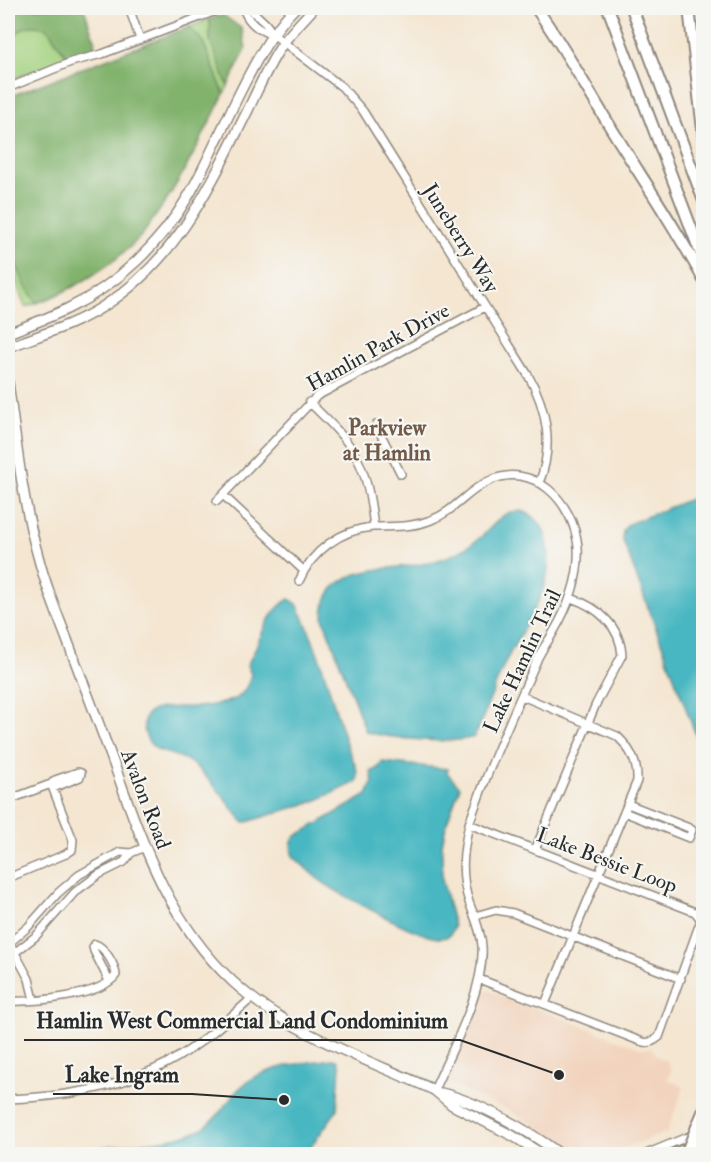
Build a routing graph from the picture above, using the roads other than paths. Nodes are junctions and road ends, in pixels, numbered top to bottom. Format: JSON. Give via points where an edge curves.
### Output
{"nodes":[{"id":1,"x":129,"y":8,"type":"edge"},
{"id":2,"x":224,"y":8,"type":"edge"},
{"id":3,"x":243,"y":8,"type":"edge"},
{"id":4,"x":249,"y":8,"type":"edge"},
{"id":5,"x":295,"y":8,"type":"edge"},
{"id":6,"x":314,"y":8,"type":"edge"},
{"id":7,"x":536,"y":8,"type":"edge"},
{"id":8,"x":608,"y":8,"type":"edge"},
{"id":9,"x":632,"y":8,"type":"edge"},
{"id":10,"x":689,"y":8,"type":"edge"},
{"id":11,"x":274,"y":35,"type":"junction"},
{"id":12,"x":140,"y":39,"type":"junction"},
{"id":13,"x":284,"y":42,"type":"junction"},
{"id":14,"x":8,"y":88,"type":"edge"},
{"id":15,"x":704,"y":139,"type":"edge"},
{"id":16,"x":704,"y":201,"type":"edge"},
{"id":17,"x":704,"y":262,"type":"edge"},
{"id":18,"x":704,"y":280,"type":"edge"},
{"id":19,"x":485,"y":307,"type":"junction"},
{"id":20,"x":8,"y":333,"type":"edge"},
{"id":21,"x":8,"y":347,"type":"edge"},
{"id":22,"x":8,"y":382,"type":"edge"},
{"id":23,"x":309,"y":402,"type":"junction"},
{"id":24,"x":376,"y":425,"type":"dead end"},
{"id":25,"x":401,"y":474,"type":"dead end"},
{"id":26,"x":539,"y":483,"type":"junction"},
{"id":27,"x":223,"y":495,"type":"junction"},
{"id":28,"x":217,"y":501,"type":"dead end"},
{"id":29,"x":374,"y":527,"type":"junction"},
{"id":30,"x":304,"y":571,"type":"junction"},
{"id":31,"x":299,"y":581,"type":"dead end"},
{"id":32,"x":571,"y":598,"type":"junction"},
{"id":33,"x":522,"y":696,"type":"junction"},
{"id":34,"x":588,"y":723,"type":"junction"},
{"id":35,"x":8,"y":801,"type":"edge"},
{"id":36,"x":627,"y":804,"type":"junction"},
{"id":37,"x":624,"y":812,"type":"junction"},
{"id":38,"x":469,"y":824,"type":"junction"},
{"id":39,"x":145,"y":847,"type":"junction"},
{"id":40,"x":535,"y":849,"type":"junction"},
{"id":41,"x":131,"y":853,"type":"junction"},
{"id":42,"x":599,"y":875,"type":"junction"},
{"id":43,"x":8,"y":878,"type":"edge"},
{"id":44,"x":475,"y":916,"type":"junction"},
{"id":45,"x":573,"y":937,"type":"junction"},
{"id":46,"x":8,"y":942,"type":"edge"},
{"id":47,"x":16,"y":953,"type":"junction"},
{"id":48,"x":8,"y":958,"type":"edge"},
{"id":49,"x":479,"y":979,"type":"junction"},
{"id":50,"x":681,"y":979,"type":"junction"},
{"id":51,"x":109,"y":981,"type":"junction"},
{"id":52,"x":252,"y":998,"type":"junction"},
{"id":53,"x":34,"y":1000,"type":"junction"},
{"id":54,"x":8,"y":1001,"type":"edge"},
{"id":55,"x":545,"y":1004,"type":"junction"},
{"id":56,"x":437,"y":1091,"type":"junction"},
{"id":57,"x":8,"y":1099,"type":"edge"},
{"id":58,"x":704,"y":1110,"type":"edge"},
{"id":59,"x":701,"y":1126,"type":"edge"},
{"id":60,"x":704,"y":1141,"type":"edge"},
{"id":61,"x":542,"y":1155,"type":"edge"},
{"id":62,"x":560,"y":1155,"type":"edge"},
{"id":63,"x":646,"y":1155,"type":"edge"},
{"id":64,"x":670,"y":1155,"type":"edge"},
{"id":65,"x":686,"y":1155,"type":"edge"}],
"edges":[{"from":1,"to":12,"type":"street"},
{"from":2,"to":12,"type":"street"},
{"from":3,"to":11,"type":"street","via":[[257,28]]},
{"from":4,"to":11,"type":"street"},
{"from":5,"to":11,"type":"main road"},
{"from":6,"to":13,"type":"main road"},
{"from":7,"to":18,"type":"highway"},
{"from":8,"to":17,"type":"highway"},
{"from":9,"to":16,"type":"highway"},
{"from":10,"to":15,"type":"highway"},
{"from":11,"to":13,"type":"street","name":"Juneberry Way"},
{"from":11,"to":20,"type":"main road","via":[[241,89],[190,194],[150,248],[121,274],[68,309]]},
{"from":12,"to":14,"type":"street"},
{"from":13,"to":19,"type":"street","name":"Juneberry Way","via":[[342,87],[363,111]]},
{"from":13,"to":21,"type":"main road","via":[[198,208],[170,248],[135,283],[104,306],[79,320]]},
{"from":19,"to":23,"type":"street","name":"Hamlin Park Drive"},
{"from":19,"to":26,"type":"street","name":"Juneberry Way","via":[[531,380],[542,406],[548,446]]},
{"from":22,"to":39,"type":"main road","name":"Avalon Road","via":[[38,558]]},
{"from":23,"to":27,"type":"street","name":"Hamlin Park Drive"},
{"from":23,"to":29,"type":"street","via":[[343,435],[357,456],[369,488]]},
{"from":24,"to":25,"type":"street"},
{"from":26,"to":29,"type":"street","name":"Lake Hamlin Trail","via":[[516,476],[495,479],[429,521],[404,527]]},
{"from":26,"to":32,"type":"street","name":"Lake Hamlin Trail","via":[[554,492],[563,504],[576,534],[578,558]]},
{"from":27,"to":28,"type":"street","name":"Hamlin Park Drive"},
{"from":27,"to":30,"type":"street"},
{"from":29,"to":30,"type":"street","name":"Lake Hamlin Trail","via":[[336,539]]},
{"from":30,"to":31,"type":"street","name":"Lake Hamlin Trail"},
{"from":32,"to":33,"type":"street","name":"Lake Hamlin Trail","via":[[538,657]]},
{"from":32,"to":34,"type":"street","via":[[588,603],[604,616],[622,651]]},
{"from":33,"to":34,"type":"street"},
{"from":33,"to":38,"type":"street","name":"Lake Hamlin Trail"},
{"from":34,"to":36,"type":"street","via":[[617,736],[629,748],[637,781]]},
{"from":34,"to":40,"type":"street"},
{"from":35,"to":43,"type":"street","via":[[52,786],[73,840],[72,850],[66,854]]},
{"from":36,"to":37,"type":"street"},
{"from":36,"to":37,"type":"street","via":[[692,831],[689,838]]},
{"from":37,"to":42,"type":"street"},
{"from":38,"to":40,"type":"street","name":"Lake Bessie Loop"},
{"from":38,"to":44,"type":"street","name":"Lake Hamlin Trail","via":[[463,850],[464,882]]},
{"from":39,"to":41,"type":"street"},
{"from":39,"to":52,"type":"main road","name":"Avalon Road","via":[[166,896],[187,929],[205,953]]},
{"from":40,"to":42,"type":"street","name":"Lake Bessie Loop"},
{"from":41,"to":46,"type":"street","via":[[120,852],[79,875]]},
{"from":41,"to":47,"type":"street","via":[[124,862],[75,892]]},
{"from":42,"to":45,"type":"street"},
{"from":42,"to":50,"type":"street","name":"Lake Bessie Loop","via":[[696,912],[700,926]]},
{"from":44,"to":45,"type":"street","via":[[503,910]]},
{"from":44,"to":49,"type":"street","name":"Lake Hamlin Trail","via":[[482,943]]},
{"from":45,"to":50,"type":"street"},
{"from":45,"to":55,"type":"street"},
{"from":46,"to":47,"type":"street"},
{"from":47,"to":48,"type":"street"},
{"from":47,"to":53,"type":"street","via":[[31,983]]},
{"from":49,"to":55,"type":"street","name":"Lake Bessie Loop"},
{"from":49,"to":56,"type":"street","name":"Lake Hamlin Trail"},
{"from":50,"to":55,"type":"street","name":"Lake Bessie Loop","via":[[659,1037],[646,1043]]},
{"from":51,"to":51,"type":"street","via":[[93,949],[95,944],[115,969],[115,977]]},
{"from":51,"to":53,"type":"street","via":[[87,991]]},
{"from":52,"to":56,"type":"main road","name":"Avalon Road","via":[[290,1023]]},
{"from":52,"to":57,"type":"street","via":[[198,1044],[160,1068],[88,1092]]},
{"from":53,"to":54,"type":"street"},
{"from":56,"to":61,"type":"main road","name":"Avalon Road","via":[[452,1105]]},
{"from":56,"to":62,"type":"main road","name":"Avalon Road","via":[[517,1126]]},
{"from":58,"to":59,"type":"highway"},
{"from":59,"to":63,"type":"street"},
{"from":59,"to":65,"type":"highway","bridge":true},
{"from":60,"to":64,"type":"street"}]}
